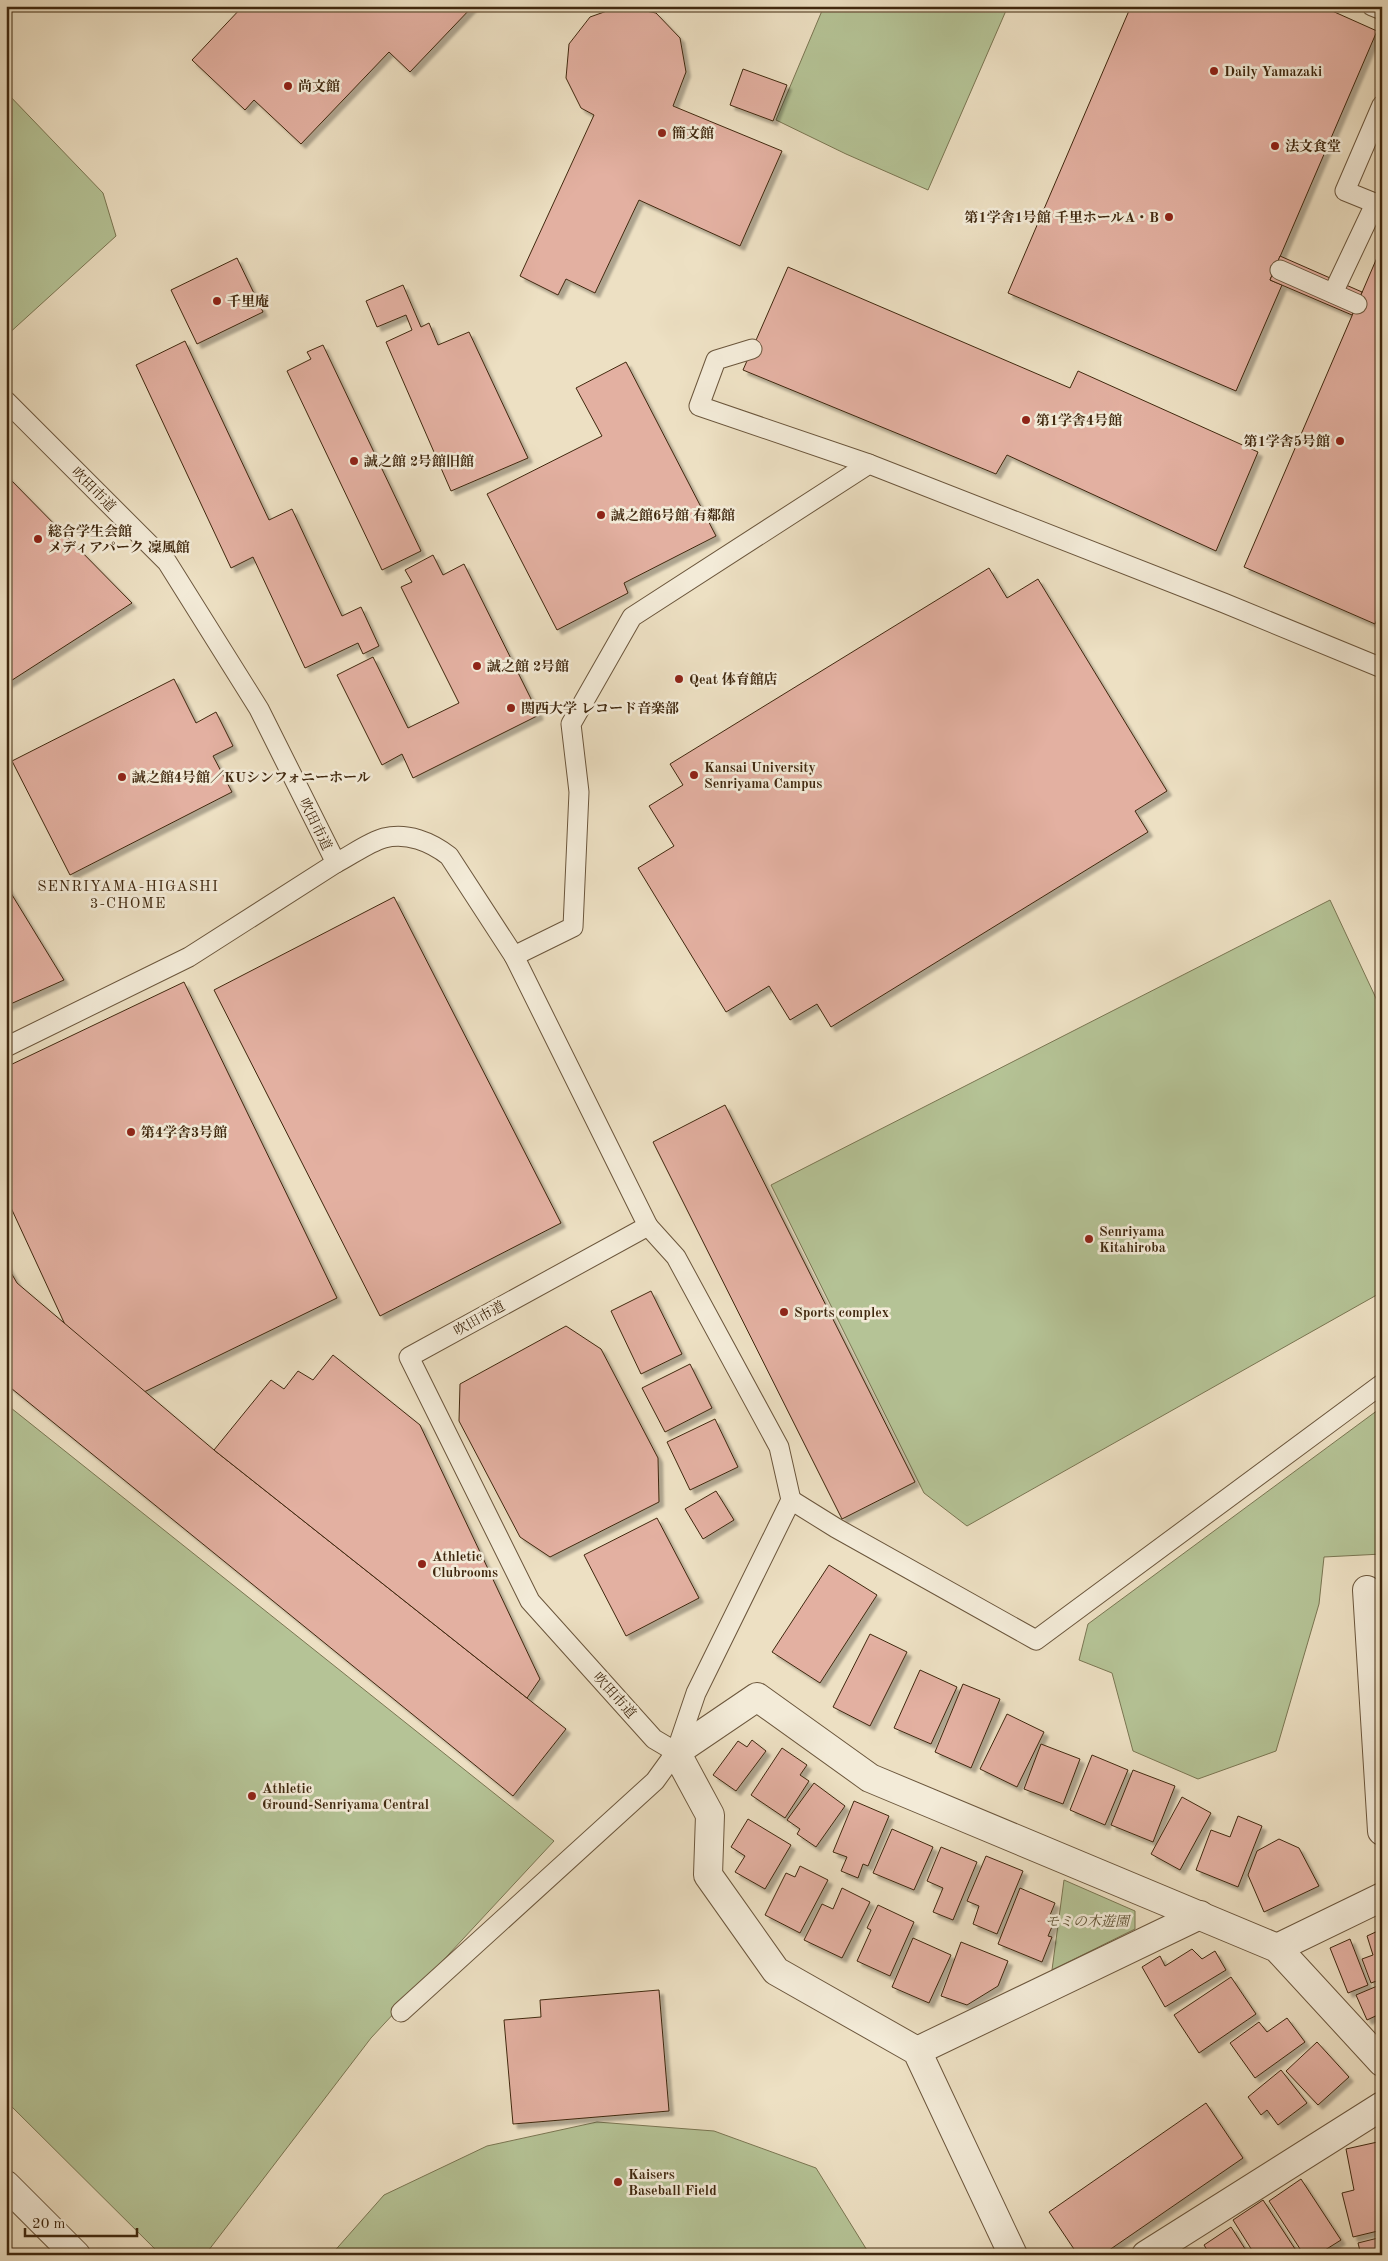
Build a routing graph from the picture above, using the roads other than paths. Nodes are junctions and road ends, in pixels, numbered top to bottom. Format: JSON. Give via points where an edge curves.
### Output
{"nodes":[{"id":1,"x":1372,"y":6,"type":"edge"},
{"id":2,"x":1382,"y":10,"type":"edge"},
{"id":3,"x":1382,"y":105,"type":"edge"},
{"id":4,"x":1379,"y":205,"type":"edge"},
{"id":5,"x":1280,"y":270,"type":"dead end"},
{"id":6,"x":1333,"y":293,"type":"junction"},
{"id":7,"x":1357,"y":304,"type":"dead end"},
{"id":8,"x":752,"y":350,"type":"dead end"},
{"id":9,"x":6,"y":401,"type":"edge"},
{"id":10,"x":869,"y":464,"type":"junction"},
{"id":11,"x":1382,"y":668,"type":"edge"},
{"id":12,"x":336,"y":863,"type":"junction"},
{"id":13,"x":514,"y":956,"type":"junction"},
{"id":14,"x":6,"y":1046,"type":"edge"},
{"id":15,"x":648,"y":1226,"type":"junction"},
{"id":16,"x":1382,"y":1384,"type":"edge"},
{"id":17,"x":791,"y":1500,"type":"junction"},
{"id":18,"x":1367,"y":1590,"type":"dead end"},
{"id":19,"x":676,"y":1752,"type":"junction"},
{"id":20,"x":1382,"y":1831,"type":"edge"},
{"id":21,"x":1382,"y":1898,"type":"edge"},
{"id":22,"x":1200,"y":1915,"type":"junction"},
{"id":23,"x":1277,"y":1948,"type":"junction"},
{"id":24,"x":401,"y":2012,"type":"dead end"},
{"id":25,"x":917,"y":2051,"type":"junction"},
{"id":26,"x":1382,"y":2062,"type":"edge"},
{"id":27,"x":1382,"y":2106,"type":"edge"},
{"id":28,"x":6,"y":2184,"type":"edge"},
{"id":29,"x":76,"y":2255,"type":"edge"},
{"id":30,"x":1013,"y":2255,"type":"edge"},
{"id":31,"x":1146,"y":2255,"type":"edge"}],
"edges":[{"from":1,"to":2,"type":"lane"},
{"from":3,"to":4,"type":"lane","via":[[1345,191]]},
{"from":4,"to":6,"type":"lane"},
{"from":5,"to":6,"type":"lane"},
{"from":6,"to":7,"type":"lane"},
{"from":8,"to":10,"type":"lane","via":[[716,360],[699,406]]},
{"from":9,"to":12,"type":"lane","name":"吹田市道","via":[[167,562],[259,709]]},
{"from":10,"to":11,"type":"lane"},
{"from":10,"to":13,"type":"lane","via":[[632,617],[571,724],[579,792],[572,928]]},
{"from":12,"to":13,"type":"lane","name":"吹田市道","via":[[383,838],[402,836],[438,847],[449,856]]},
{"from":12,"to":14,"type":"lane","via":[[189,957]]},
{"from":13,"to":15,"type":"lane","name":"吹田市道"},
{"from":15,"to":17,"type":"lane","name":"吹田市道","via":[[676,1257],[780,1447]]},
{"from":15,"to":19,"type":"lane","name":"吹田市道","via":[[409,1357],[530,1601],[654,1738]]},
{"from":16,"to":17,"type":"lane","via":[[1036,1640]]},
{"from":17,"to":19,"type":"lane","via":[[696,1693]]},
{"from":18,"to":20,"type":"street"},
{"from":19,"to":22,"type":"street","via":[[756,1698],[870,1778]]},
{"from":19,"to":24,"type":"lane","via":[[654,1781]]},
{"from":19,"to":25,"type":"street","via":[[710,1815],[708,1875],[776,1971]]},
{"from":21,"to":23,"type":"street"},
{"from":22,"to":23,"type":"street"},
{"from":22,"to":25,"type":"street"},
{"from":23,"to":26,"type":"street"},
{"from":25,"to":30,"type":"street"},
{"from":27,"to":31,"type":"street"},
{"from":28,"to":29,"type":"street"}]}
